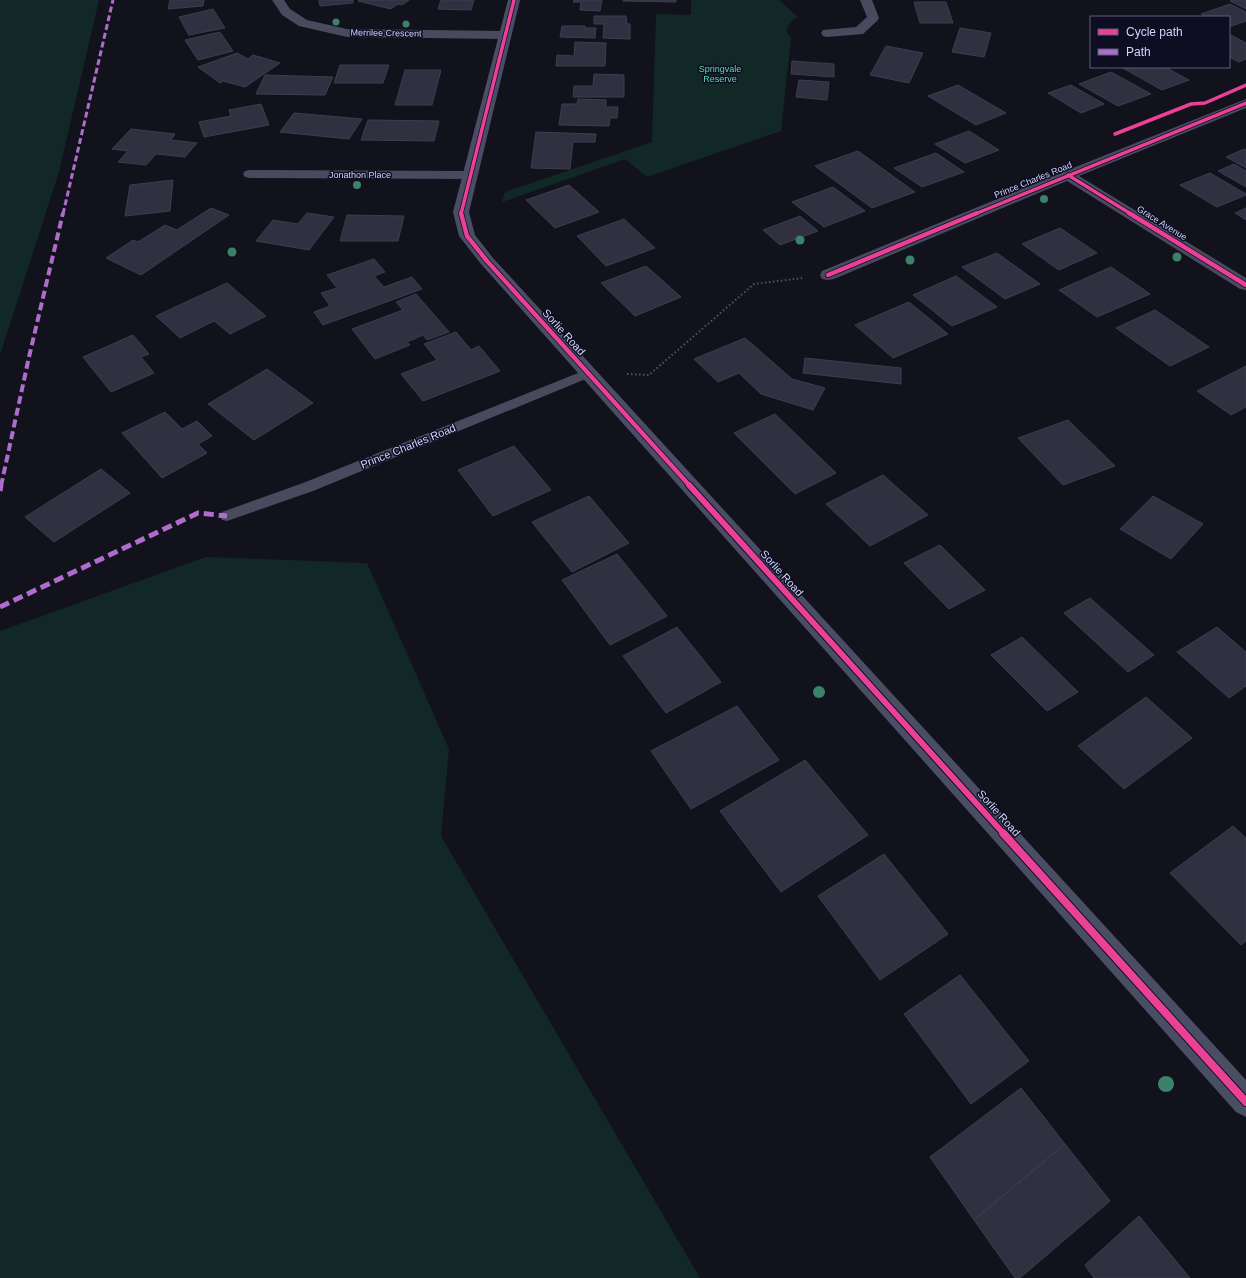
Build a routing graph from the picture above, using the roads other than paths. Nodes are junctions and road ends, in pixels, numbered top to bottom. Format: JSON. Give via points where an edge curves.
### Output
{"nodes":[{"id":1,"x":278,"y":0,"type":"edge"},
{"id":2,"x":514,"y":0,"type":"edge"},
{"id":3,"x":866,"y":0,"type":"edge"},
{"id":4,"x":827,"y":33,"type":"dead end"},
{"id":5,"x":505,"y":35,"type":"junction"},
{"id":6,"x":1246,"y":103,"type":"edge"},
{"id":7,"x":250,"y":174,"type":"dead end"},
{"id":8,"x":470,"y":175,"type":"junction"},
{"id":9,"x":1068,"y":175,"type":"junction"},
{"id":10,"x":828,"y":275,"type":"dead end"},
{"id":11,"x":1246,"y":285,"type":"edge"},
{"id":12,"x":588,"y":373,"type":"junction"},
{"id":13,"x":227,"y":516,"type":"dead end"},
{"id":14,"x":1246,"y":1102,"type":"edge"}],
"edges":[{"from":1,"to":5,"type":"street","name":"Merrilee Crescent","via":[[286,12],[303,23],[347,32]]},
{"from":2,"to":5,"type":"street","name":"Sorlie Road"},
{"from":3,"to":4,"type":"street","via":[[873,18],[859,31]]},
{"from":5,"to":8,"type":"street","name":"Sorlie Road"},
{"from":6,"to":9,"type":"street","name":"Prince Charles Road"},
{"from":7,"to":8,"type":"street","name":"Jonathon Place"},
{"from":8,"to":12,"type":"street","name":"Sorlie Road","via":[[461,212],[467,236],[486,261]]},
{"from":9,"to":10,"type":"street","name":"Prince Charles Road"},
{"from":9,"to":11,"type":"street","name":"Grace Avenue"},
{"from":12,"to":13,"type":"lane","name":"Prince Charles Road","via":[[308,487]]},
{"from":12,"to":14,"type":"street","name":"Sorlie Road"}]}
